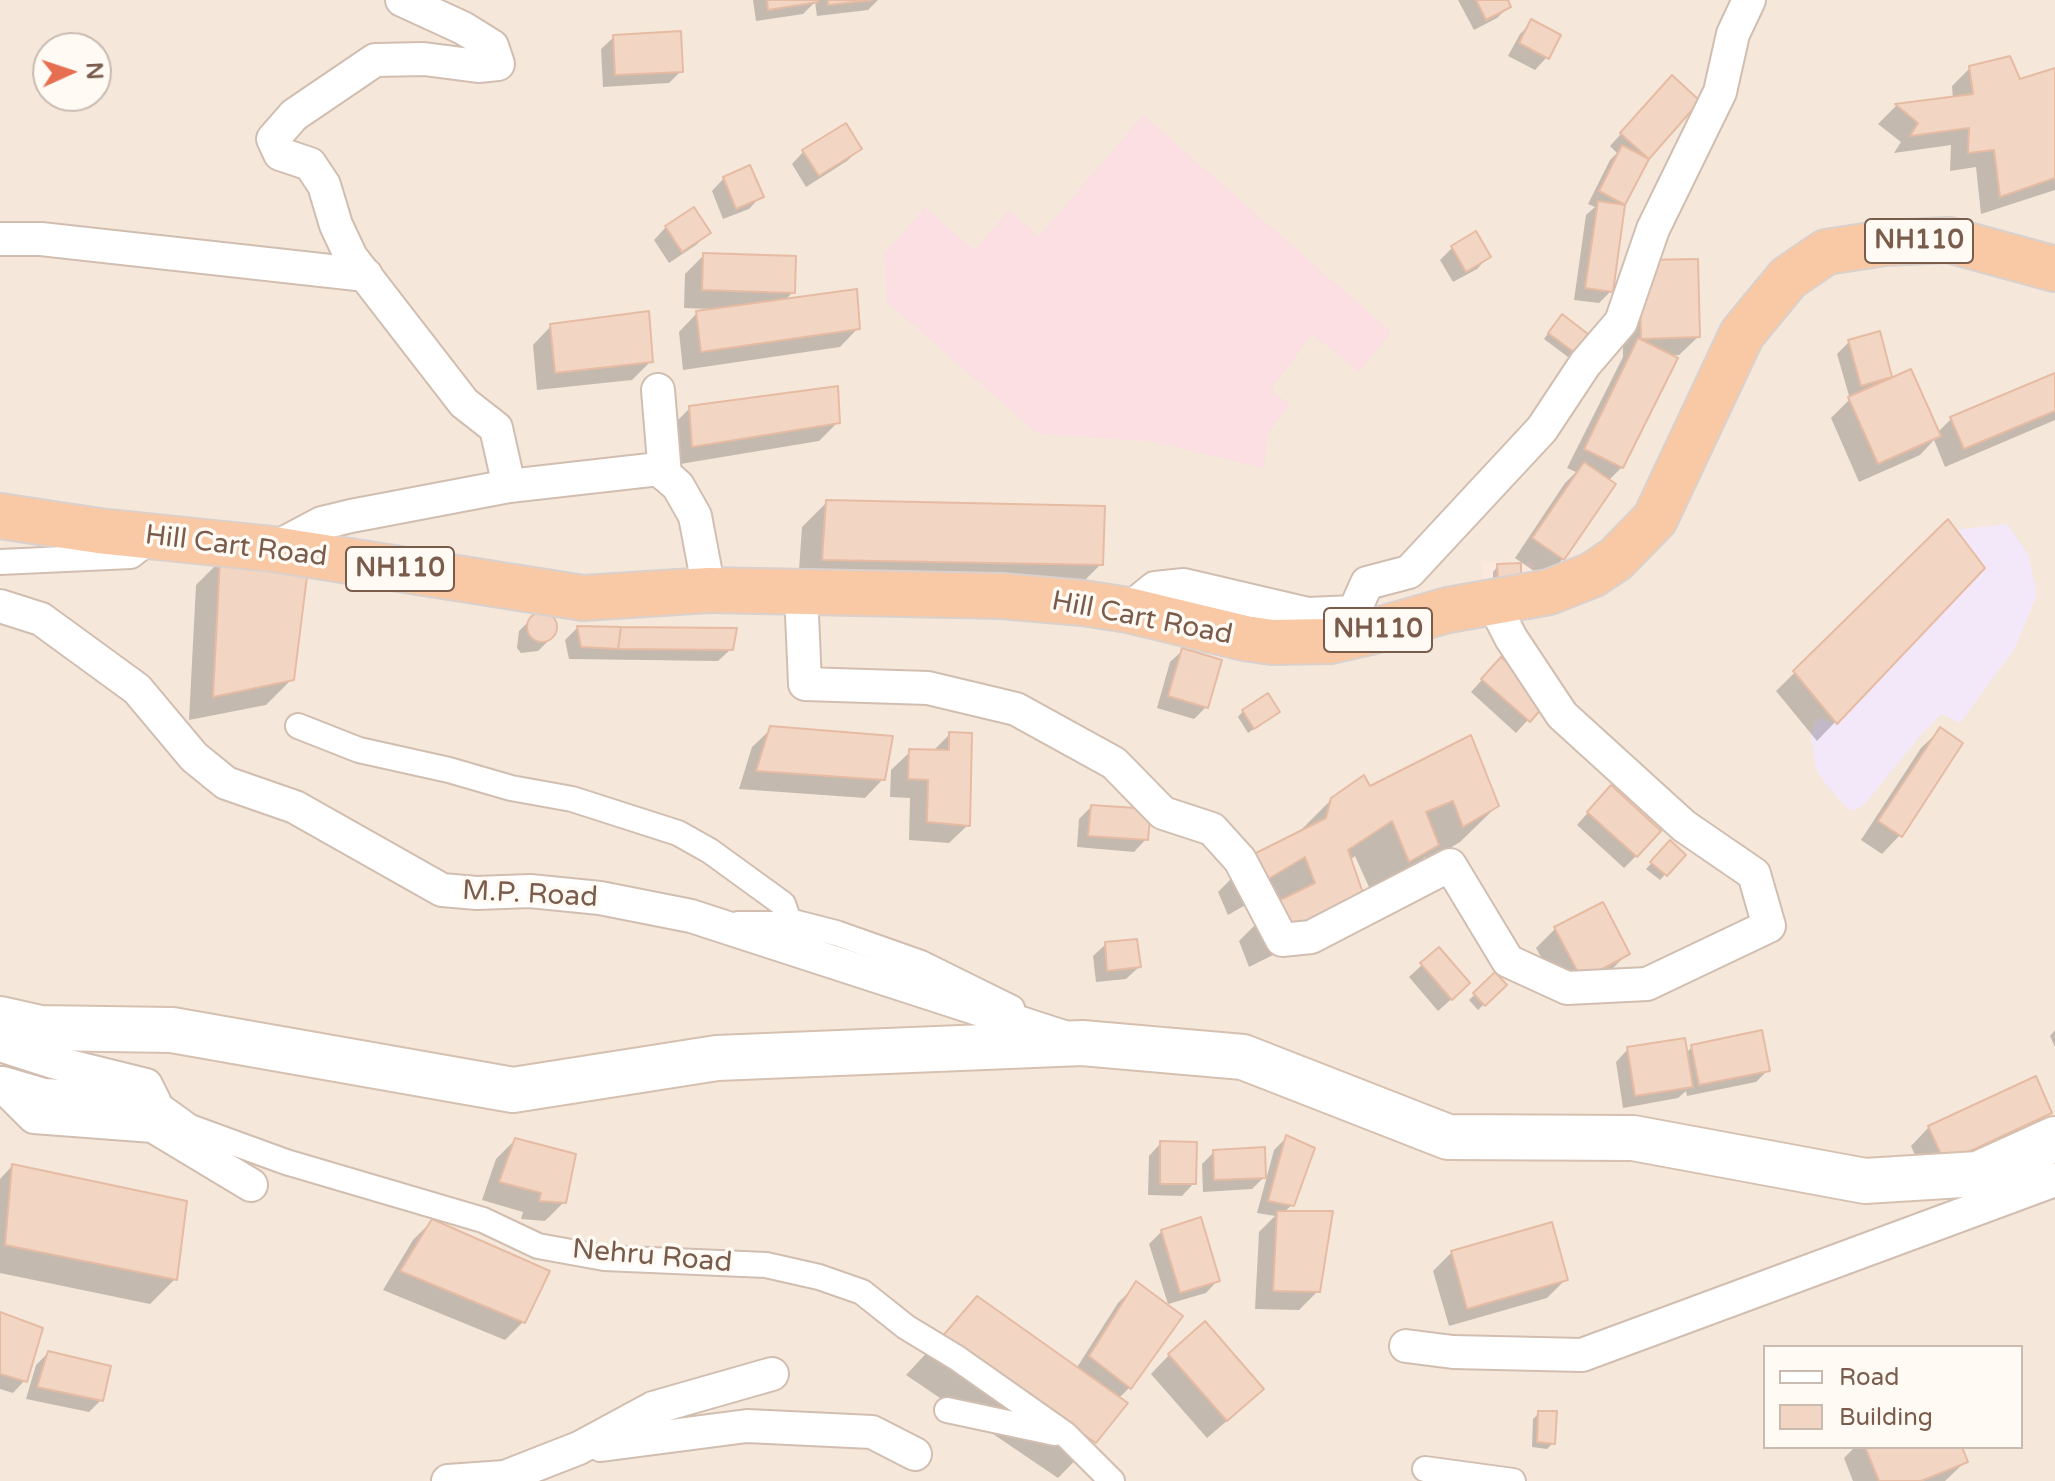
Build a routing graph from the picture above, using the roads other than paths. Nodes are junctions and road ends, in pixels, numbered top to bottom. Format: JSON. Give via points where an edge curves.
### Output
{"nodes":[{"id":1,"x":402,"y":0,"type":"edge"},
{"id":2,"x":1749,"y":0,"type":"edge"},
{"id":3,"x":0,"y":239,"type":"edge"},
{"id":4,"x":2055,"y":269,"type":"edge"},
{"id":5,"x":366,"y":275,"type":"junction"},
{"id":6,"x":658,"y":390,"type":"dead end"},
{"id":7,"x":665,"y":475,"type":"junction"},
{"id":8,"x":509,"y":486,"type":"junction"},
{"id":9,"x":0,"y":516,"type":"edge"},
{"id":10,"x":156,"y":536,"type":"junction"},
{"id":11,"x":273,"y":549,"type":"junction"},
{"id":12,"x":0,"y":562,"type":"edge"},
{"id":13,"x":709,"y":590,"type":"junction"},
{"id":14,"x":801,"y":591,"type":"junction"},
{"id":15,"x":1493,"y":603,"type":"junction"},
{"id":16,"x":0,"y":606,"type":"edge"},
{"id":17,"x":1128,"y":610,"type":"junction"},
{"id":18,"x":298,"y":726,"type":"dead end"},
{"id":19,"x":789,"y":921,"type":"junction"},
{"id":20,"x":719,"y":925,"type":"junction"},
{"id":21,"x":0,"y":1019,"type":"edge"},
{"id":22,"x":1082,"y":1043,"type":"junction"},
{"id":23,"x":0,"y":1045,"type":"edge"},
{"id":24,"x":0,"y":1082,"type":"edge"},
{"id":25,"x":154,"y":1101,"type":"junction"},
{"id":26,"x":2055,"y":1139,"type":"edge"},
{"id":27,"x":2055,"y":1180,"type":"edge"},
{"id":28,"x":251,"y":1185,"type":"dead end"},
{"id":29,"x":1406,"y":1346,"type":"dead end"},
{"id":30,"x":772,"y":1374,"type":"dead end"},
{"id":31,"x":947,"y":1410,"type":"dead end"},
{"id":32,"x":1065,"y":1434,"type":"junction"},
{"id":33,"x":579,"y":1448,"type":"junction"},
{"id":34,"x":915,"y":1454,"type":"dead end"},
{"id":35,"x":1425,"y":1469,"type":"dead end"},
{"id":36,"x":448,"y":1481,"type":"edge"},
{"id":37,"x":1112,"y":1481,"type":"edge"},
{"id":38,"x":1513,"y":1481,"type":"edge"}],
"edges":[{"from":1,"to":5,"type":"street","via":[[492,46],[498,64],[375,60],[294,115],[273,139],[280,154],[310,164],[324,185],[351,257]]},
{"from":2,"to":17,"type":"street","via":[[1733,34],[1720,92],[1653,229],[1621,322],[1585,364],[1542,429],[1409,572],[1367,583],[1354,612],[1308,614],[1184,585],[1155,588]]},
{"from":3,"to":5,"type":"street","via":[[41,239]]},
{"from":4,"to":15,"type":"highway","name":"Hill Cart Road","number":"NH110","via":[[1949,240],[1826,252],[1788,278],[1742,334],[1655,519],[1637,540],[1571,585]]},
{"from":5,"to":8,"type":"street","via":[[464,403],[496,428]]},
{"from":6,"to":7,"type":"street"},
{"from":7,"to":8,"type":"street","via":[[659,469]]},
{"from":7,"to":13,"type":"street","via":[[695,516]]},
{"from":8,"to":11,"type":"street","via":[[322,523]]},
{"from":9,"to":10,"type":"highway","name":"Hill Cart Road","number":"NH110"},
{"from":10,"to":11,"type":"highway","name":"Hill Cart Road","number":"NH110"},
{"from":10,"to":12,"type":"street","via":[[131,556]]},
{"from":11,"to":13,"type":"highway","name":"Hill Cart Road","number":"NH110","via":[[583,598]]},
{"from":13,"to":14,"type":"highway","name":"Hill Cart Road","number":"NH110"},
{"from":14,"to":15,"type":"street","via":[[805,684],[928,688],[1016,709],[1114,763],[1163,813],[1212,829],[1240,860],[1282,940],[1311,937],[1450,865],[1508,961],[1567,988],[1647,984],[1769,926],[1754,874],[1684,826],[1562,715]]},
{"from":14,"to":17,"type":"highway","name":"Hill Cart Road","number":"NH110","via":[[1001,596]]},
{"from":15,"to":17,"type":"highway","name":"Hill Cart Road","number":"NH110","via":[[1352,637],[1301,643],[1244,638]]},
{"from":16,"to":20,"type":"street","name":"M.P. Road","via":[[41,619],[137,689],[194,757],[226,783],[295,807],[442,890],[600,898]]},
{"from":18,"to":19,"type":"street","via":[[359,750],[572,799],[678,833],[783,904]]},
{"from":19,"to":20,"type":"street"},
{"from":19,"to":22,"type":"street","via":[[921,963]]},
{"from":20,"to":22,"type":"street","name":"M.P. Road"},
{"from":21,"to":22,"type":"main road","via":[[40,1028],[172,1030],[513,1090],[717,1058]]},
{"from":22,"to":26,"type":"main road","via":[[1243,1057],[1448,1137],[1633,1138],[1865,1181],[1978,1174]]},
{"from":23,"to":25,"type":"street","via":[[146,1085]]},
{"from":24,"to":25,"type":"street","via":[[44,1095]]},
{"from":24,"to":28,"type":"street","via":[[34,1117],[153,1126]]},
{"from":25,"to":32,"type":"street","name":"Nehru Road","via":[[190,1127],[286,1162],[483,1220],[538,1246],[604,1258],[766,1265],[862,1292]]},
{"from":27,"to":29,"type":"street","via":[[1582,1355]]},
{"from":30,"to":33,"type":"street","via":[[653,1408]]},
{"from":31,"to":32,"type":"street"},
{"from":32,"to":37,"type":"street","name":"Nehru Road"},
{"from":33,"to":34,"type":"street","via":[[747,1426],[872,1432]]},
{"from":33,"to":36,"type":"street","via":[[505,1477]]},
{"from":35,"to":38,"type":"street"}]}
